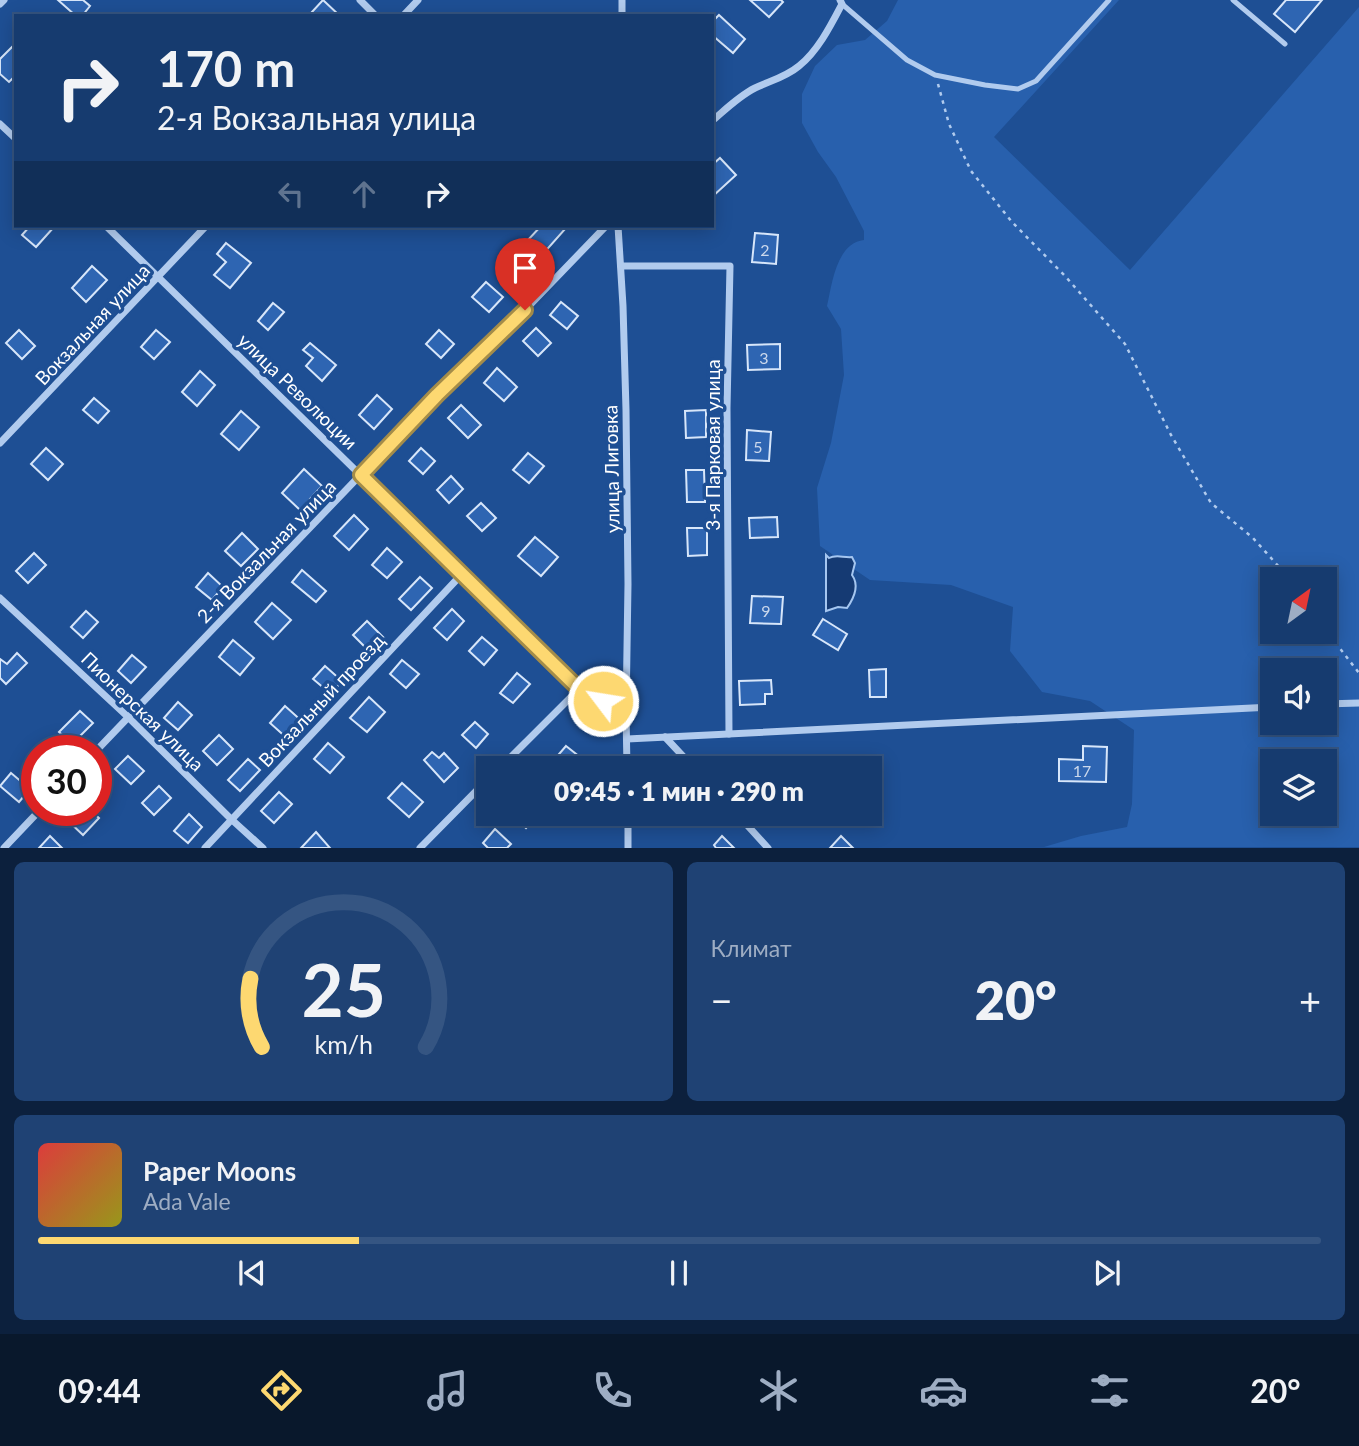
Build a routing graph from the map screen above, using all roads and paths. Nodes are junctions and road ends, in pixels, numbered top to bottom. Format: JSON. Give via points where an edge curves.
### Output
{"nodes":[{"id":1,"x":360,"y":0,"type":"edge"},
{"id":2,"x":418,"y":0,"type":"edge"},
{"id":3,"x":1110,"y":0,"type":"edge"},
{"id":4,"x":1233,"y":0,"type":"edge"},
{"id":5,"x":841,"y":2,"type":"edge"},
{"id":6,"x":374,"y":14,"type":"edge"},
{"id":7,"x":405,"y":14,"type":"edge"},
{"id":8,"x":1284,"y":44,"type":"dead end"},
{"id":9,"x":935,"y":75,"type":"junction"},
{"id":10,"x":714,"y":119,"type":"edge"},
{"id":11,"x":0,"y":124,"type":"edge"},
{"id":12,"x":14,"y":137,"type":"edge"},
{"id":13,"x":108,"y":228,"type":"edge"},
{"id":14,"x":204,"y":228,"type":"edge"},
{"id":15,"x":603,"y":228,"type":"edge"},
{"id":16,"x":618,"y":228,"type":"edge"},
{"id":17,"x":621,"y":266,"type":"junction"},
{"id":18,"x":158,"y":276,"type":"junction"},
{"id":19,"x":0,"y":443,"type":"edge"},
{"id":20,"x":361,"y":475,"type":"junction"},
{"id":21,"x":1279,"y":567,"type":"edge"},
{"id":22,"x":461,"y":575,"type":"junction"},
{"id":23,"x":0,"y":598,"type":"edge"},
{"id":24,"x":1337,"y":644,"type":"edge"},
{"id":25,"x":1359,"y":673,"type":"edge"},
{"id":26,"x":579,"y":689,"type":"junction"},
{"id":27,"x":1359,"y":703,"type":"edge"},
{"id":28,"x":1337,"y":704,"type":"edge"},
{"id":29,"x":1260,"y":708,"type":"edge"},
{"id":30,"x":626,"y":713,"type":"junction"},
{"id":31,"x":128,"y":717,"type":"junction"},
{"id":32,"x":729,"y":734,"type":"junction"},
{"id":33,"x":111,"y":735,"type":"edge"},
{"id":34,"x":665,"y":737,"type":"junction"},
{"id":35,"x":627,"y":739,"type":"junction"},
{"id":36,"x":512,"y":756,"type":"edge"},
{"id":37,"x":627,"y":756,"type":"edge"},
{"id":38,"x":683,"y":756,"type":"edge"},
{"id":39,"x":476,"y":791,"type":"edge"},
{"id":40,"x":231,"y":820,"type":"junction"},
{"id":41,"x":25,"y":826,"type":"edge"},
{"id":42,"x":628,"y":826,"type":"edge"},
{"id":43,"x":748,"y":826,"type":"edge"},
{"id":44,"x":4,"y":848,"type":"edge"},
{"id":45,"x":205,"y":848,"type":"edge"},
{"id":46,"x":263,"y":848,"type":"edge"},
{"id":47,"x":420,"y":848,"type":"edge"},
{"id":48,"x":628,"y":848,"type":"edge"},
{"id":49,"x":768,"y":848,"type":"edge"}],
"edges":[{"from":1,"to":6,"type":"street"},
{"from":2,"to":7,"type":"street"},
{"from":3,"to":9,"type":"lane","via":[[1036,81],[1018,89]]},
{"from":4,"to":8,"type":"lane"},
{"from":5,"to":9,"type":"lane","via":[[907,60]]},
{"from":5,"to":10,"type":"street","via":[[800,66],[734,102]]},
{"from":9,"to":21,"type":"path","via":[[949,124],[971,171],[1125,344],[1211,503]]},
{"from":11,"to":12,"type":"street"},
{"from":13,"to":18,"type":"street","name":"улица Революции"},
{"from":14,"to":18,"type":"street","name":"Вокзальная улица"},
{"from":15,"to":20,"type":"street","name":"2-я Вокзальная улица"},
{"from":16,"to":17,"type":"street","name":"улица Лиговка"},
{"from":17,"to":30,"type":"street","name":"улица Лиговка"},
{"from":17,"to":32,"type":"street","name":"3-я Парковая улица","via":[[730,266]]},
{"from":18,"to":19,"type":"street","name":"Вокзальная улица"},
{"from":18,"to":20,"type":"street","name":"улица Революции"},
{"from":20,"to":22,"type":"street","name":"улица Революции"},
{"from":20,"to":31,"type":"street","name":"2-я Вокзальная улица"},
{"from":22,"to":26,"type":"street","name":"улица Революции"},
{"from":22,"to":40,"type":"street","name":"Вокзальный проезд"},
{"from":23,"to":31,"type":"street","name":"Пионерская улица"},
{"from":24,"to":25,"type":"path"},
{"from":26,"to":30,"type":"street","name":"улица Революции"},
{"from":26,"to":36,"type":"street"},
{"from":27,"to":28,"type":"street"},
{"from":29,"to":32,"type":"street"},
{"from":30,"to":35,"type":"street","name":"улица Лиговка"},
{"from":31,"to":33,"type":"street","name":"2-я Вокзальная улица"},
{"from":31,"to":40,"type":"street","name":"Пионерская улица"},
{"from":32,"to":34,"type":"street"},
{"from":34,"to":35,"type":"street"},
{"from":34,"to":38,"type":"street"},
{"from":35,"to":37,"type":"street","name":"улица Лиговка"},
{"from":39,"to":47,"type":"street"},
{"from":40,"to":45,"type":"street","name":"Вокзальный проезд"},
{"from":40,"to":46,"type":"street","name":"Пионерская улица"},
{"from":41,"to":44,"type":"street"},
{"from":42,"to":48,"type":"street"},
{"from":43,"to":49,"type":"street"}]}
